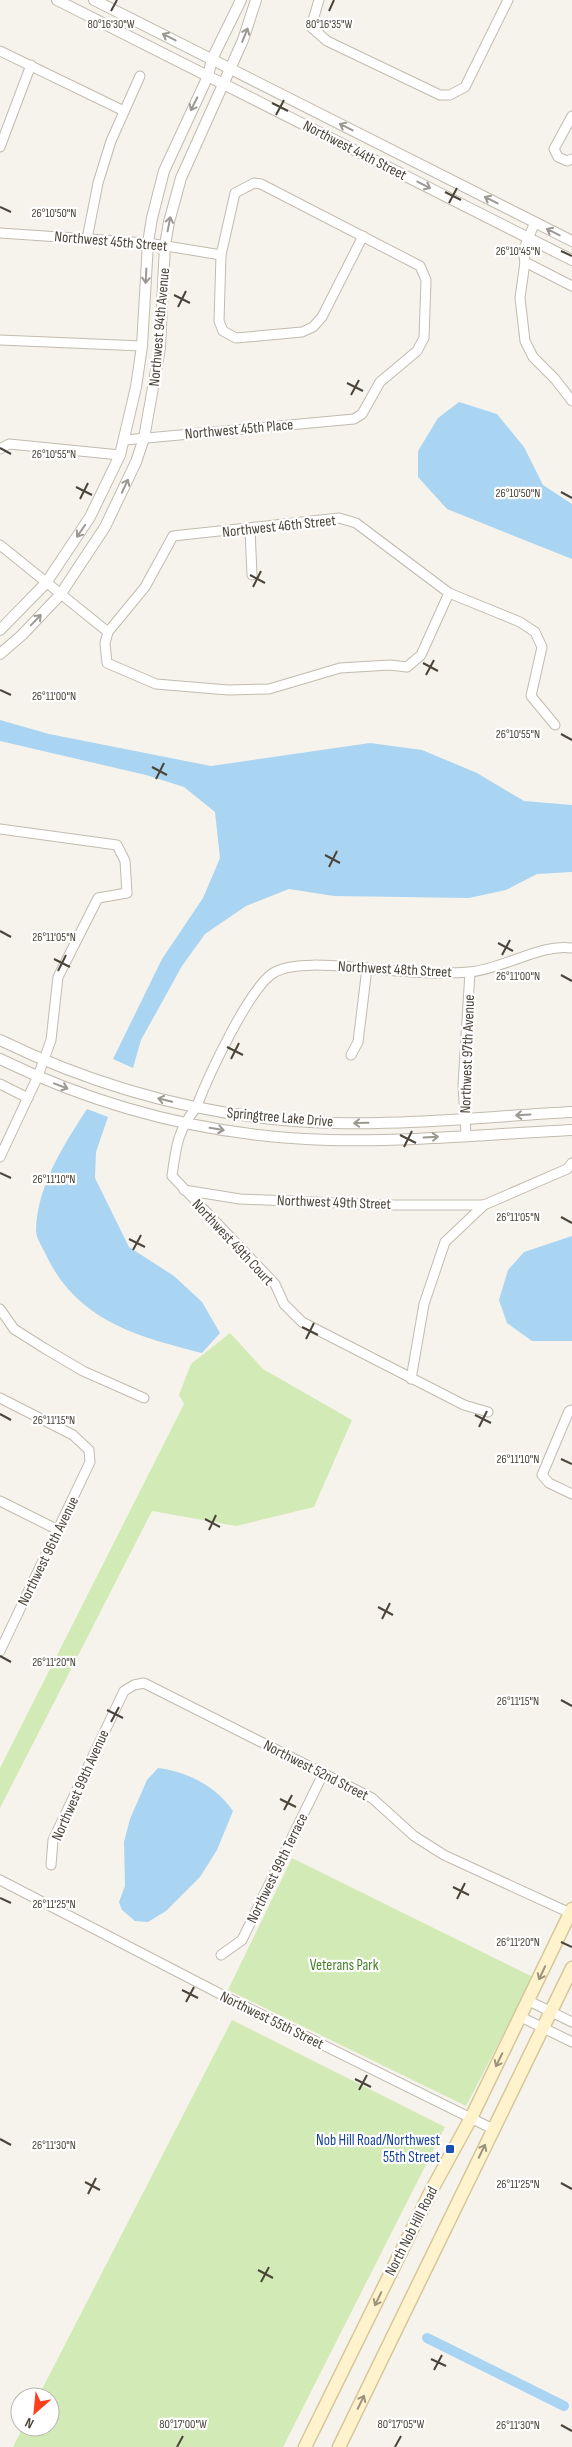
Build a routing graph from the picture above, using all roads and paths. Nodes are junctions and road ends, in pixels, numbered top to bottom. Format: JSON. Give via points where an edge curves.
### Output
{"nodes":[{"id":1,"x":57,"y":0,"type":"edge"},
{"id":2,"x":94,"y":0,"type":"edge"},
{"id":3,"x":241,"y":0,"type":"edge"},
{"id":4,"x":256,"y":0,"type":"edge"},
{"id":5,"x":319,"y":0,"type":"edge"},
{"id":6,"x":508,"y":0,"type":"edge"},
{"id":7,"x":0,"y":51,"type":"edge"},
{"id":8,"x":212,"y":59,"type":"junction"},
{"id":9,"x":31,"y":65,"type":"junction"},
{"id":10,"x":231,"y":68,"type":"junction"},
{"id":11,"x":140,"y":76,"type":"dead end"},
{"id":12,"x":208,"y":76,"type":"junction"},
{"id":13,"x":224,"y":84,"type":"junction"},
{"id":14,"x":124,"y":111,"type":"junction"},
{"id":15,"x":572,"y":116,"type":"edge"},
{"id":16,"x":0,"y":148,"type":"edge"},
{"id":17,"x":572,"y":159,"type":"edge"},
{"id":18,"x":535,"y":222,"type":"junction"},
{"id":19,"x":0,"y":234,"type":"edge"},
{"id":20,"x":363,"y":236,"type":"junction"},
{"id":21,"x":528,"y":237,"type":"junction"},
{"id":22,"x":87,"y":239,"type":"junction"},
{"id":23,"x":572,"y":241,"type":"edge"},
{"id":24,"x":148,"y":243,"type":"junction"},
{"id":25,"x":165,"y":245,"type":"junction"},
{"id":26,"x":220,"y":255,"type":"junction"},
{"id":27,"x":572,"y":260,"type":"edge"},
{"id":28,"x":524,"y":262,"type":"junction"},
{"id":29,"x":572,"y":286,"type":"edge"},
{"id":30,"x":0,"y":340,"type":"edge"},
{"id":31,"x":142,"y":346,"type":"junction"},
{"id":32,"x":572,"y":401,"type":"edge"},
{"id":33,"x":144,"y":438,"type":"junction"},
{"id":34,"x":125,"y":440,"type":"junction"},
{"id":35,"x":0,"y":449,"type":"edge"},
{"id":36,"x":120,"y":455,"type":"junction"},
{"id":37,"x":250,"y":529,"type":"junction"},
{"id":38,"x":0,"y":545,"type":"edge"},
{"id":39,"x":252,"y":575,"type":"dead end"},
{"id":40,"x":46,"y":583,"type":"junction"},
{"id":41,"x":449,"y":594,"type":"junction"},
{"id":42,"x":60,"y":595,"type":"junction"},
{"id":43,"x":0,"y":630,"type":"edge"},
{"id":44,"x":108,"y":632,"type":"junction"},
{"id":45,"x":0,"y":654,"type":"edge"},
{"id":46,"x":555,"y":724,"type":"dead end"},
{"id":47,"x":0,"y":829,"type":"edge"},
{"id":48,"x":572,"y":948,"type":"edge"},
{"id":49,"x":367,"y":968,"type":"junction"},
{"id":50,"x":470,"y":972,"type":"junction"},
{"id":51,"x":0,"y":1040,"type":"edge"},
{"id":52,"x":351,"y":1055,"type":"dead end"},
{"id":53,"x":0,"y":1059,"type":"edge"},
{"id":54,"x":45,"y":1061,"type":"junction"},
{"id":55,"x":38,"y":1076,"type":"junction"},
{"id":56,"x":0,"y":1084,"type":"edge"},
{"id":57,"x":28,"y":1098,"type":"junction"},
{"id":58,"x":196,"y":1108,"type":"junction"},
{"id":59,"x":572,"y":1112,"type":"edge"},
{"id":60,"x":465,"y":1118,"type":"junction"},
{"id":61,"x":183,"y":1123,"type":"junction"},
{"id":62,"x":572,"y":1130,"type":"edge"},
{"id":63,"x":466,"y":1135,"type":"junction"},
{"id":64,"x":0,"y":1157,"type":"edge"},
{"id":65,"x":572,"y":1162,"type":"edge"},
{"id":66,"x":184,"y":1190,"type":"junction"},
{"id":67,"x":484,"y":1205,"type":"junction"},
{"id":68,"x":2,"y":1313,"type":"edge"},
{"id":69,"x":411,"y":1379,"type":"junction"},
{"id":70,"x":0,"y":1398,"type":"edge"},
{"id":71,"x":144,"y":1398,"type":"dead end"},
{"id":72,"x":572,"y":1410,"type":"edge"},
{"id":73,"x":488,"y":1412,"type":"dead end"},
{"id":74,"x":572,"y":1494,"type":"edge"},
{"id":75,"x":0,"y":1501,"type":"edge"},
{"id":76,"x":58,"y":1530,"type":"junction"},
{"id":77,"x":0,"y":1650,"type":"edge"},
{"id":78,"x":134,"y":1685,"type":"joint"},
{"id":79,"x":323,"y":1774,"type":"junction"},
{"id":80,"x":52,"y":1865,"type":"dead end"},
{"id":81,"x":0,"y":1880,"type":"edge"},
{"id":82,"x":571,"y":1911,"type":"edge"},
{"id":83,"x":221,"y":1955,"type":"dead end"},
{"id":84,"x":572,"y":1968,"type":"edge"},
{"id":85,"x":529,"y":2001,"type":"junction"},
{"id":86,"x":551,"y":2012,"type":"junction"},
{"id":87,"x":521,"y":2017,"type":"junction"},
{"id":88,"x":572,"y":2022,"type":"edge"},
{"id":89,"x":543,"y":2028,"type":"junction"},
{"id":90,"x":572,"y":2042,"type":"edge"},
{"id":91,"x":471,"y":2118,"type":"junction"},
{"id":92,"x":493,"y":2129,"type":"junction"},
{"id":93,"x":305,"y":2447,"type":"edge"},
{"id":94,"x":339,"y":2447,"type":"edge"}],
"edges":[{"from":1,"to":12,"type":"street","name":"Northwest 44th Street"},
{"from":8,"to":2,"type":"street","name":"Northwest 44th Street","one_way":true},
{"from":3,"to":8,"type":"street","name":"Northwest 94th Avenue"},
{"from":10,"to":4,"type":"street","name":"Northwest 94th Avenue","one_way":true},
{"from":5,"to":6,"type":"street","via":[[311,27],[327,41],[440,95],[450,95],[465,86]]},
{"from":7,"to":9,"type":"street"},
{"from":8,"to":10,"type":"street","name":"Northwest 44th Street"},
{"from":8,"to":12,"type":"street","name":"Northwest 94th Avenue"},
{"from":9,"to":14,"type":"street"},
{"from":9,"to":16,"type":"street"},
{"from":10,"to":13,"type":"street","name":"Northwest 94th Avenue"},
{"from":18,"to":10,"type":"street","name":"Northwest 44th Street","one_way":true},
{"from":11,"to":14,"type":"street"},
{"from":12,"to":13,"type":"street","name":"Northwest 44th Street"},
{"from":12,"to":24,"type":"street","name":"Northwest 94th Avenue","one_way":true,"via":[[164,171]]},
{"from":13,"to":21,"type":"street","name":"Northwest 44th Street","one_way":true},
{"from":25,"to":13,"type":"street","name":"Northwest 94th Avenue","one_way":true,"via":[[181,178]]},
{"from":14,"to":22,"type":"street","via":[[98,183]]},
{"from":15,"to":17,"type":"street","via":[[554,150],[558,157],[567,161]]},
{"from":18,"to":21,"type":"street"},
{"from":23,"to":18,"type":"street","name":"Northwest 44th Street","one_way":true},
{"from":19,"to":22,"type":"street","name":"Northwest 45th Street"},
{"from":20,"to":26,"type":"street","via":[[254,182],[235,193]]},
{"from":20,"to":26,"type":"street","via":[[322,317],[313,327],[302,332],[236,338],[223,331],[219,322]]},
{"from":20,"to":33,"type":"street","name":"Northwest 45th Place","via":[[420,266],[426,280],[424,338],[417,351],[380,382],[362,414],[354,418]]},
{"from":21,"to":27,"type":"street","name":"Northwest 44th Street"},
{"from":21,"to":28,"type":"street","via":[[522,251]]},
{"from":22,"to":24,"type":"street","name":"Northwest 45th Street"},
{"from":24,"to":25,"type":"street","name":"Northwest 45th Street"},
{"from":24,"to":31,"type":"street","name":"Northwest 94th Avenue","one_way":true},
{"from":25,"to":26,"type":"street","name":"Northwest 45th Street"},
{"from":25,"to":33,"type":"street","name":"Northwest 94th Avenue","via":[[160,348]]},
{"from":28,"to":29,"type":"street"},
{"from":28,"to":32,"type":"street","via":[[520,298],[525,341],[533,357]]},
{"from":30,"to":31,"type":"street"},
{"from":31,"to":34,"type":"street","name":"Northwest 94th Avenue"},
{"from":33,"to":34,"type":"street","name":"Northwest 45th Place"},
{"from":42,"to":33,"type":"street","name":"Northwest 94th Avenue","one_way":true,"via":[[105,527]]},
{"from":34,"to":36,"type":"street","name":"Northwest 94th Avenue"},
{"from":35,"to":36,"type":"street","via":[[9,444]]},
{"from":36,"to":40,"type":"street","name":"Northwest 94th Avenue","one_way":true,"via":[[90,517]]},
{"from":37,"to":39,"type":"street"},
{"from":37,"to":41,"type":"street","name":"Northwest 46th Street","via":[[339,518],[356,523]]},
{"from":37,"to":44,"type":"street","name":"Northwest 46th Street","via":[[173,536],[144,586]]},
{"from":38,"to":40,"type":"street"},
{"from":40,"to":42,"type":"street"},
{"from":40,"to":43,"type":"street","name":"Northwest 94th Avenue"},
{"from":41,"to":44,"type":"street","via":[[421,655],[407,667],[340,668],[269,689],[228,690],[156,684],[107,663],[105,643]]},
{"from":41,"to":46,"type":"street","name":"Northwest 46th Street","via":[[520,622],[535,632],[542,647],[531,696]]},
{"from":42,"to":44,"type":"street"},
{"from":45,"to":42,"type":"street","name":"Northwest 94th Avenue","one_way":true},
{"from":47,"to":54,"type":"street","via":[[117,845],[125,861],[127,893],[98,898],[58,977],[51,1040]]},
{"from":48,"to":50,"type":"street","name":"Northwest 48th Street","via":[[559,946],[503,966]]},
{"from":49,"to":50,"type":"street","name":"Northwest 48th Street"},
{"from":49,"to":52,"type":"street","via":[[358,1042]]},
{"from":49,"to":58,"type":"street","name":"Northwest 48th Street","via":[[310,964],[275,971],[253,994]]},
{"from":50,"to":60,"type":"street","name":"Northwest 97th Avenue","via":[[463,1085]]},
{"from":51,"to":54,"type":"street","name":"Springtree Lake Drive"},
{"from":53,"to":55,"type":"street","name":"Springtree Lake Drive"},
{"from":54,"to":55,"type":"street"},
{"from":58,"to":54,"type":"street","name":"Springtree Lake Drive","one_way":true,"via":[[111,1085]]},
{"from":55,"to":57,"type":"street"},
{"from":55,"to":61,"type":"street","name":"Springtree Lake Drive","one_way":true,"via":[[113,1104]]},
{"from":56,"to":57,"type":"street"},
{"from":57,"to":64,"type":"street"},
{"from":60,"to":58,"type":"street","name":"Springtree Lake Drive","one_way":true,"via":[[320,1122],[257,1118]]},
{"from":58,"to":61,"type":"street","name":"Northwest 49th Court"},
{"from":59,"to":60,"type":"street","name":"Springtree Lake Drive","one_way":true},
{"from":60,"to":63,"type":"street","name":"Northwest 97th Avenue"},
{"from":61,"to":63,"type":"street","name":"Springtree Lake Drive","one_way":true,"via":[[250,1134],[328,1140]]},
{"from":61,"to":66,"type":"street","name":"Northwest 49th Court","via":[[172,1176]]},
{"from":62,"to":63,"type":"street","name":"Springtree Lake Drive"},
{"from":65,"to":67,"type":"street","via":[[567,1169]]},
{"from":66,"to":67,"type":"street","name":"Northwest 49th Street","via":[[240,1199]]},
{"from":66,"to":69,"type":"street","name":"Northwest 49th Court","via":[[275,1284],[284,1304],[302,1322]]},
{"from":67,"to":69,"type":"street","via":[[445,1242],[424,1304]]},
{"from":68,"to":71,"type":"street","via":[[14,1329],[44,1348]]},
{"from":69,"to":73,"type":"street","name":"Northwest 49th Court","via":[[464,1405]]},
{"from":70,"to":76,"type":"street","name":"Northwest 96th Avenue","via":[[73,1435],[89,1450],[87,1472]]},
{"from":72,"to":74,"type":"street","via":[[542,1475],[549,1483]]},
{"from":75,"to":76,"type":"street"},
{"from":76,"to":77,"type":"street","name":"Northwest 96th Avenue"},
{"from":78,"to":79,"type":"street","name":"Northwest 52nd Street","via":[[144,1683]]},
{"from":78,"to":80,"type":"street","name":"Northwest 99th Avenue","via":[[124,1691],[53,1840]]},
{"from":79,"to":82,"type":"street","name":"Northwest 52nd Street","via":[[372,1798],[414,1836],[444,1856]]},
{"from":79,"to":83,"type":"street","name":"Northwest 99th Terrace","via":[[242,1940]]},
{"from":81,"to":91,"type":"street","name":"Northwest 55th Street"},
{"from":82,"to":85,"type":"main road","name":"North Nob Hill Road","one_way":true},
{"from":84,"to":86,"type":"main road","name":"North Nob Hill Road"},
{"from":85,"to":86,"type":"street"},
{"from":85,"to":87,"type":"main road","name":"North Nob Hill Road"},
{"from":86,"to":88,"type":"street"},
{"from":86,"to":89,"type":"main road","name":"North Nob Hill Road"},
{"from":87,"to":89,"type":"street"},
{"from":87,"to":91,"type":"main road","name":"North Nob Hill Road","one_way":true},
{"from":89,"to":90,"type":"street"},
{"from":89,"to":92,"type":"main road","name":"North Nob Hill Road"},
{"from":91,"to":92,"type":"street","name":"Northwest 55th Street"},
{"from":91,"to":93,"type":"main road","name":"North Nob Hill Road","one_way":true},
{"from":94,"to":92,"type":"main road","name":"North Nob Hill Road","one_way":true}]}
